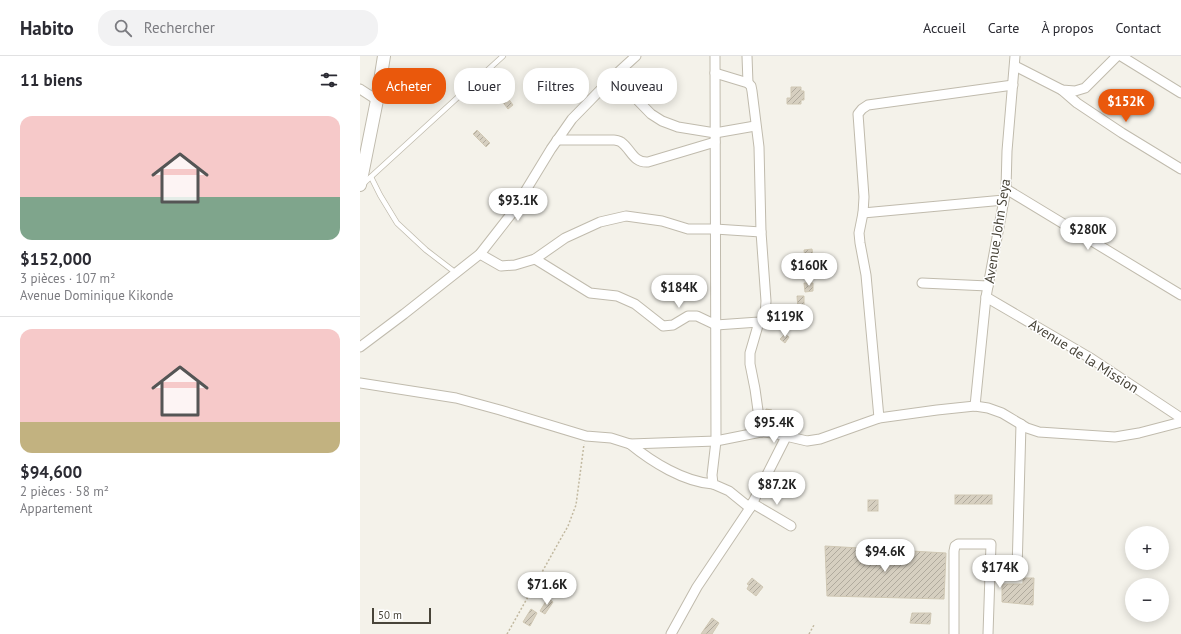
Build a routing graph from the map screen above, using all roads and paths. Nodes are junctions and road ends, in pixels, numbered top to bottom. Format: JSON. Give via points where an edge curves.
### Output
{"nodes":[{"id":1,"x":384,"y":56,"type":"edge"},
{"id":2,"x":503,"y":56,"type":"edge"},
{"id":3,"x":636,"y":56,"type":"edge"},
{"id":4,"x":715,"y":56,"type":"edge"},
{"id":5,"x":747,"y":56,"type":"edge"},
{"id":6,"x":1015,"y":56,"type":"edge"},
{"id":7,"x":1117,"y":56,"type":"edge"},
{"id":8,"x":1121,"y":56,"type":"edge"},
{"id":9,"x":1015,"y":66,"type":"junction"},
{"id":10,"x":382,"y":68,"type":"edge"},
{"id":11,"x":623,"y":68,"type":"edge"},
{"id":12,"x":715,"y":73,"type":"junction"},
{"id":13,"x":748,"y":83,"type":"junction"},
{"id":14,"x":1013,"y":84,"type":"junction"},
{"id":15,"x":360,"y":89,"type":"edge"},
{"id":16,"x":1062,"y":90,"type":"junction"},
{"id":17,"x":597,"y":93,"type":"edge"},
{"id":18,"x":1181,"y":94,"type":"edge"},
{"id":19,"x":372,"y":97,"type":"edge"},
{"id":20,"x":376,"y":104,"type":"edge"},
{"id":21,"x":641,"y":104,"type":"edge"},
{"id":22,"x":755,"y":126,"type":"junction"},
{"id":23,"x":715,"y":137,"type":"junction"},
{"id":24,"x":557,"y":140,"type":"junction"},
{"id":25,"x":1181,"y":169,"type":"edge"},
{"id":26,"x":372,"y":177,"type":"junction"},
{"id":27,"x":360,"y":186,"type":"edge"},
{"id":28,"x":1006,"y":189,"type":"junction"},
{"id":29,"x":1004,"y":200,"type":"junction"},
{"id":30,"x":863,"y":214,"type":"junction"},
{"id":31,"x":715,"y":229,"type":"junction"},
{"id":32,"x":761,"y":232,"type":"junction"},
{"id":33,"x":480,"y":254,"type":"junction"},
{"id":34,"x":535,"y":259,"type":"junction"},
{"id":35,"x":456,"y":273,"type":"junction"},
{"id":36,"x":922,"y":284,"type":"dead end"},
{"id":37,"x":988,"y":286,"type":"junction"},
{"id":38,"x":1181,"y":294,"type":"edge"},
{"id":39,"x":986,"y":297,"type":"junction"},
{"id":40,"x":759,"y":322,"type":"junction"},
{"id":41,"x":716,"y":326,"type":"junction"},
{"id":42,"x":360,"y":347,"type":"edge"},
{"id":43,"x":360,"y":383,"type":"edge"},
{"id":44,"x":975,"y":406,"type":"junction"},
{"id":45,"x":879,"y":418,"type":"junction"},
{"id":46,"x":1181,"y":418,"type":"edge"},
{"id":47,"x":1181,"y":422,"type":"edge"},
{"id":48,"x":1021,"y":424,"type":"junction"},
{"id":49,"x":761,"y":432,"type":"junction"},
{"id":50,"x":586,"y":436,"type":"junction"},
{"id":51,"x":786,"y":437,"type":"junction"},
{"id":52,"x":716,"y":441,"type":"junction"},
{"id":53,"x":630,"y":444,"type":"junction"},
{"id":54,"x":713,"y":484,"type":"junction"},
{"id":55,"x":751,"y":505,"type":"junction"},
{"id":56,"x":791,"y":526,"type":"dead end"},
{"id":57,"x":1017,"y":571,"type":"dead end"},
{"id":58,"x":814,"y":625,"type":"dead end"},
{"id":59,"x":507,"y":634,"type":"edge"},
{"id":60,"x":671,"y":634,"type":"edge"},
{"id":61,"x":809,"y":634,"type":"edge"},
{"id":62,"x":954,"y":634,"type":"edge"},
{"id":63,"x":988,"y":634,"type":"edge"}],
"edges":[{"from":1,"to":10,"type":"street"},
{"from":2,"to":26,"type":"lane"},
{"from":3,"to":11,"type":"street"},
{"from":4,"to":12,"type":"street"},
{"from":5,"to":13,"type":"street"},
{"from":6,"to":9,"type":"street","name":"Avenue John Seya"},
{"from":7,"to":16,"type":"street","via":[[1085,88],[1075,91]]},
{"from":8,"to":18,"type":"street"},
{"from":9,"to":14,"type":"street","name":"Avenue John Seya"},
{"from":9,"to":16,"type":"street"},
{"from":12,"to":13,"type":"street"},
{"from":12,"to":23,"type":"street"},
{"from":13,"to":22,"type":"street","via":[[752,91]]},
{"from":14,"to":28,"type":"street","name":"Avenue John Seya"},
{"from":14,"to":30,"type":"street","via":[[868,105],[862,109],[858,114]]},
{"from":15,"to":19,"type":"street"},
{"from":16,"to":25,"type":"street","via":[[1077,104]]},
{"from":17,"to":24,"type":"street","via":[[572,119]]},
{"from":20,"to":27,"type":"street"},
{"from":21,"to":23,"type":"street","via":[[662,121]]},
{"from":22,"to":23,"type":"street"},
{"from":22,"to":32,"type":"street","via":[[759,147]]},
{"from":23,"to":24,"type":"street","via":[[643,163],[620,142],[614,140]]},
{"from":23,"to":31,"type":"street"},
{"from":24,"to":33,"type":"street","via":[[512,213]]},
{"from":26,"to":27,"type":"lane"},
{"from":26,"to":35,"type":"lane","via":[[397,223]]},
{"from":28,"to":29,"type":"street","name":"Avenue John Seya"},
{"from":28,"to":38,"type":"street"},
{"from":29,"to":30,"type":"street"},
{"from":29,"to":37,"type":"street","name":"Avenue John Seya"},
{"from":30,"to":45,"type":"street","via":[[859,232],[866,275]]},
{"from":31,"to":32,"type":"street"},
{"from":31,"to":34,"type":"street","via":[[688,229],[662,221],[626,216],[600,222],[565,238]]},
{"from":31,"to":41,"type":"street"},
{"from":32,"to":40,"type":"street","via":[[766,301],[765,316]]},
{"from":33,"to":34,"type":"street","via":[[501,266],[515,266]]},
{"from":33,"to":35,"type":"street"},
{"from":34,"to":41,"type":"street","via":[[590,293],[617,296],[635,304],[663,326],[673,325],[688,316],[697,316]]},
{"from":35,"to":42,"type":"street"},
{"from":36,"to":37,"type":"street"},
{"from":37,"to":39,"type":"street","name":"Avenue John Seya"},
{"from":39,"to":44,"type":"street","name":"Avenue John Seya"},
{"from":39,"to":46,"type":"street","name":"Avenue de la Mission","via":[[1092,359]]},
{"from":40,"to":41,"type":"street"},
{"from":40,"to":49,"type":"street","via":[[750,353],[750,364]]},
{"from":41,"to":52,"type":"street"},
{"from":43,"to":50,"type":"street","via":[[456,398]]},
{"from":44,"to":45,"type":"street"},
{"from":44,"to":48,"type":"street","via":[[1002,413]]},
{"from":45,"to":51,"type":"street","via":[[820,439],[807,441]]},
{"from":47,"to":48,"type":"street","via":[[1139,434],[1115,437],[1039,432]]},
{"from":48,"to":57,"type":"street"},
{"from":49,"to":51,"type":"street","via":[[773,432]]},
{"from":49,"to":52,"type":"street"},
{"from":50,"to":53,"type":"street","via":[[611,438]]},
{"from":50,"to":59,"type":"path","via":[[576,505],[568,526]]},
{"from":51,"to":55,"type":"street"},
{"from":52,"to":53,"type":"street"},
{"from":52,"to":54,"type":"street"},
{"from":53,"to":54,"type":"street","via":[[662,466],[702,483]]},
{"from":54,"to":55,"type":"street"},
{"from":55,"to":56,"type":"street"},
{"from":55,"to":60,"type":"street","via":[[697,586]]},
{"from":58,"to":61,"type":"path"},
{"from":62,"to":63,"type":"street","via":[[955,546],[991,544]]}]}
